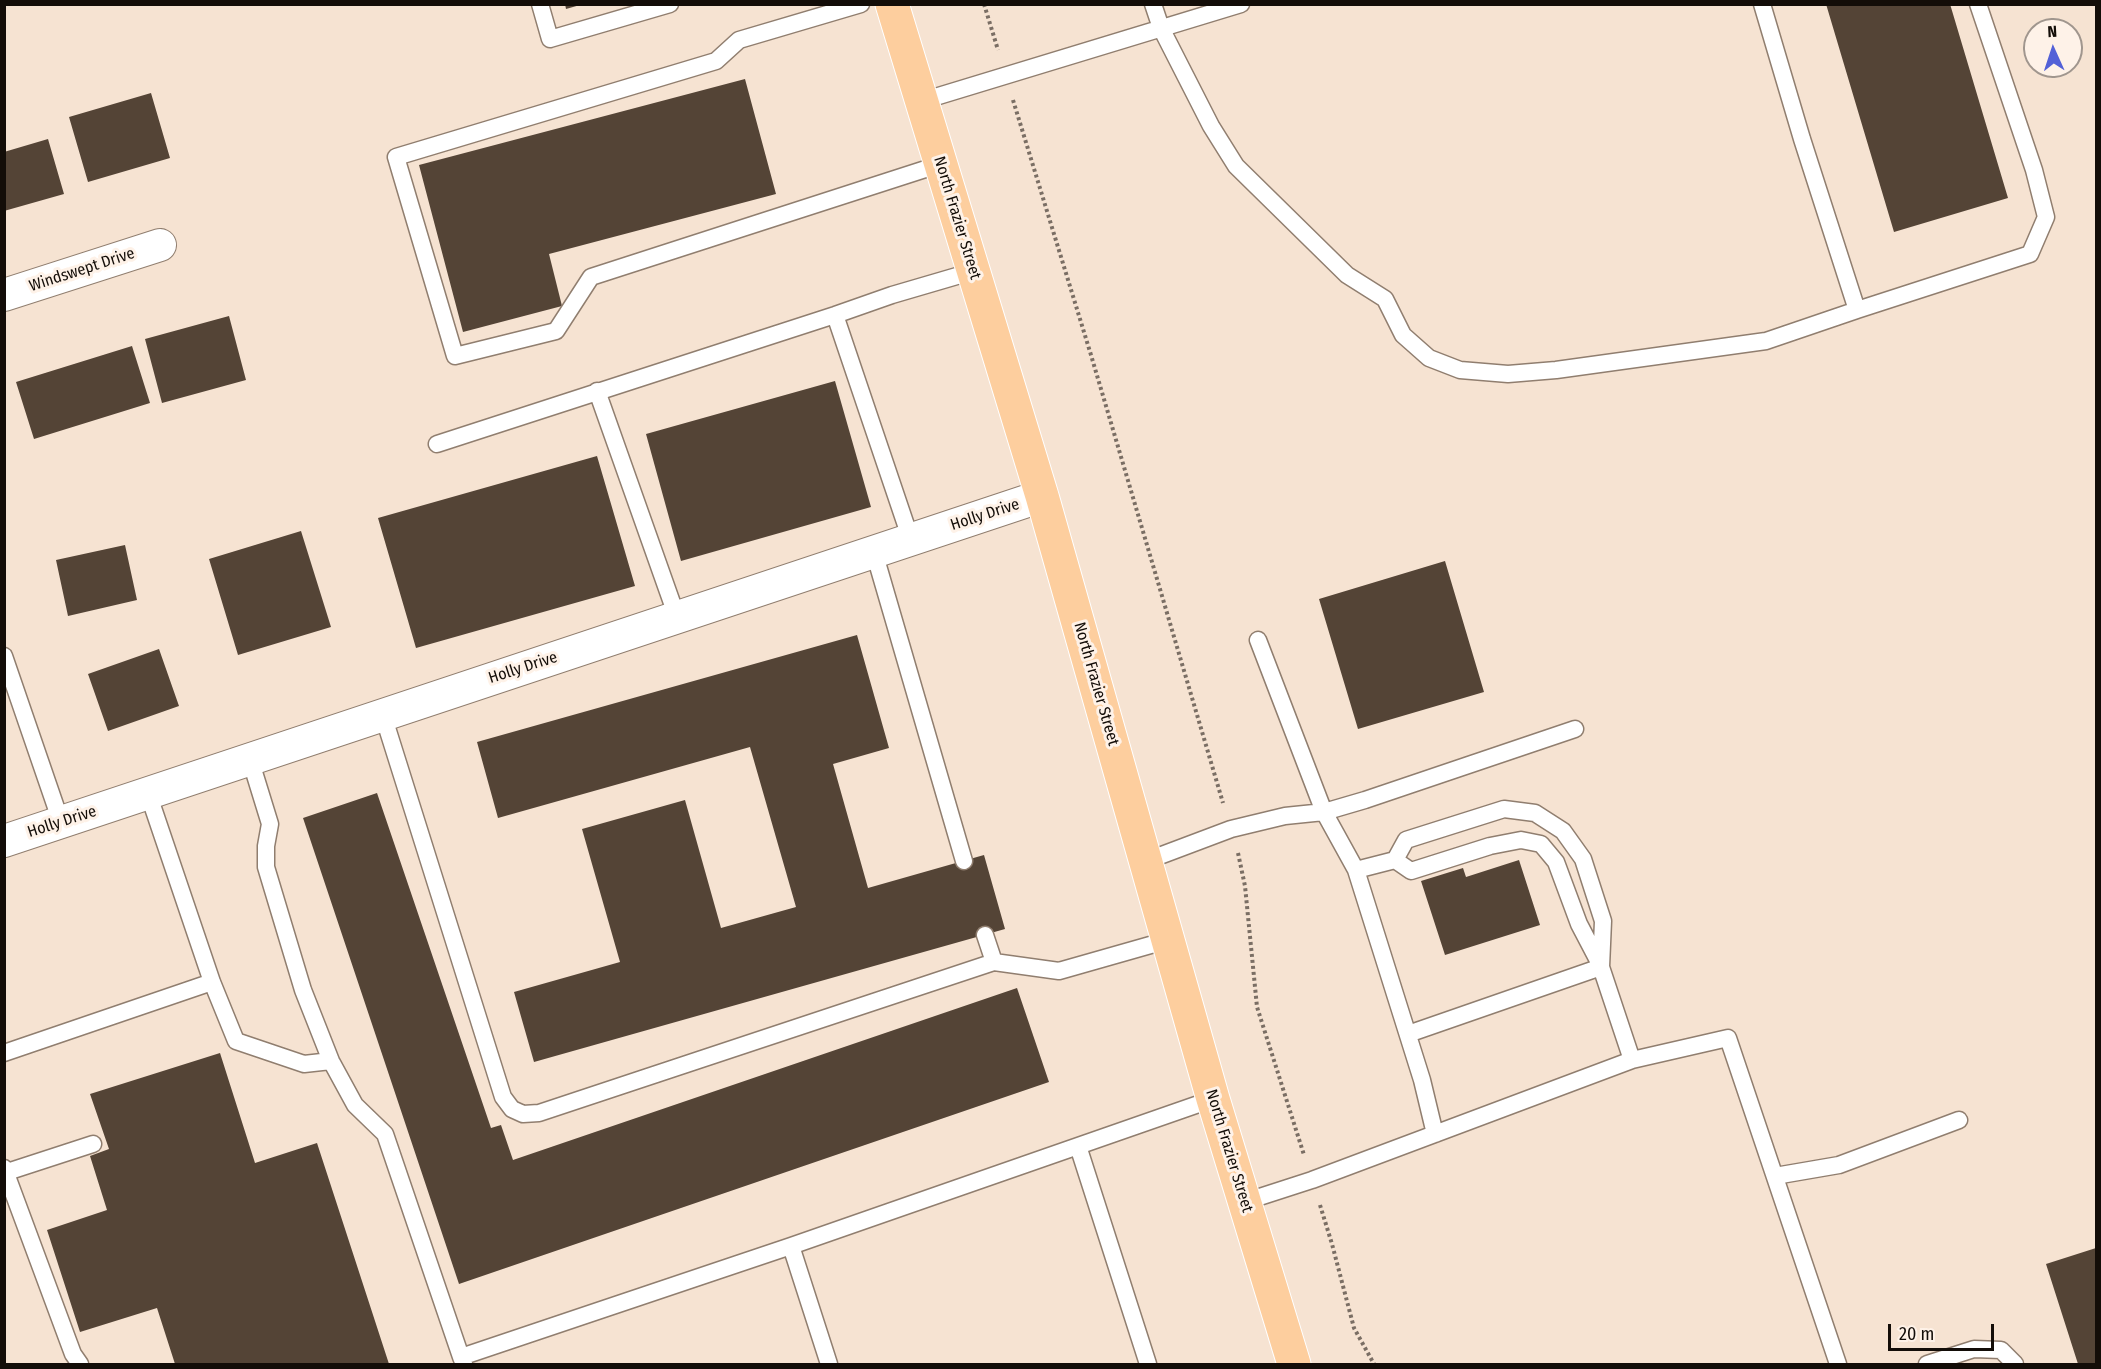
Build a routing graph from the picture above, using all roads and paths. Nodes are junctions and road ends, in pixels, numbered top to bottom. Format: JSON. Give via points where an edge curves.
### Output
{"nodes":[{"id":1,"x":540,"y":4,"type":"edge"},
{"id":2,"x":670,"y":4,"type":"edge"},
{"id":3,"x":861,"y":4,"type":"edge"},
{"id":4,"x":892,"y":4,"type":"edge"},
{"id":5,"x":984,"y":4,"type":"edge"},
{"id":6,"x":1154,"y":4,"type":"edge"},
{"id":7,"x":1241,"y":4,"type":"edge"},
{"id":8,"x":1762,"y":4,"type":"edge"},
{"id":9,"x":1978,"y":4,"type":"edge"},
{"id":10,"x":1161,"y":28,"type":"junction"},
{"id":11,"x":1005,"y":76,"type":"junction"},
{"id":12,"x":922,"y":101,"type":"junction"},
{"id":13,"x":941,"y":164,"type":"junction"},
{"id":14,"x":160,"y":245,"type":"dead end"},
{"id":15,"x":974,"y":272,"type":"junction"},
{"id":16,"x":4,"y":295,"type":"edge"},
{"id":17,"x":1857,"y":310,"type":"junction"},
{"id":18,"x":835,"y":315,"type":"junction"},
{"id":19,"x":597,"y":391,"type":"junction"},
{"id":20,"x":437,"y":444,"type":"dead end"},
{"id":21,"x":1042,"y":496,"type":"junction"},
{"id":22,"x":911,"y":540,"type":"junction"},
{"id":23,"x":874,"y":552,"type":"junction"},
{"id":24,"x":677,"y":617,"type":"junction"},
{"id":25,"x":1258,"y":640,"type":"dead end"},
{"id":26,"x":4,"y":656,"type":"edge"},
{"id":27,"x":383,"y":715,"type":"junction"},
{"id":28,"x":1575,"y":729,"type":"dead end"},
{"id":29,"x":250,"y":759,"type":"junction"},
{"id":30,"x":148,"y":793,"type":"junction"},
{"id":31,"x":1324,"y":812,"type":"junction"},
{"id":32,"x":61,"y":822,"type":"junction"},
{"id":33,"x":1231,"y":829,"type":"junction"},
{"id":34,"x":4,"y":841,"type":"edge"},
{"id":35,"x":1395,"y":860,"type":"junction"},
{"id":36,"x":963,"y":861,"type":"dead end"},
{"id":37,"x":1146,"y":861,"type":"junction"},
{"id":38,"x":1356,"y":870,"type":"junction"},
{"id":39,"x":986,"y":934,"type":"dead end"},
{"id":40,"x":1168,"y":940,"type":"junction"},
{"id":41,"x":994,"y":962,"type":"junction"},
{"id":42,"x":1601,"y":967,"type":"junction"},
{"id":43,"x":212,"y":982,"type":"junction"},
{"id":44,"x":1408,"y":1034,"type":"junction"},
{"id":45,"x":4,"y":1053,"type":"edge"},
{"id":46,"x":1632,"y":1060,"type":"junction"},
{"id":47,"x":331,"y":1061,"type":"junction"},
{"id":48,"x":1213,"y":1099,"type":"junction"},
{"id":49,"x":1959,"y":1120,"type":"dead end"},
{"id":50,"x":1435,"y":1134,"type":"junction"},
{"id":51,"x":93,"y":1144,"type":"dead end"},
{"id":52,"x":1078,"y":1146,"type":"junction"},
{"id":53,"x":6,"y":1170,"type":"edge"},
{"id":54,"x":1775,"y":1176,"type":"junction"},
{"id":55,"x":1312,"y":1180,"type":"junction"},
{"id":56,"x":1244,"y":1202,"type":"junction"},
{"id":57,"x":791,"y":1246,"type":"junction"},
{"id":58,"x":463,"y":1361,"type":"edge"},
{"id":59,"x":80,"y":1365,"type":"edge"},
{"id":60,"x":829,"y":1365,"type":"edge"},
{"id":61,"x":1148,"y":1365,"type":"edge"},
{"id":62,"x":1294,"y":1365,"type":"edge"},
{"id":63,"x":1374,"y":1365,"type":"edge"},
{"id":64,"x":1838,"y":1365,"type":"edge"},
{"id":65,"x":1927,"y":1365,"type":"edge"},
{"id":66,"x":2015,"y":1365,"type":"edge"}],
"edges":[{"from":1,"to":2,"type":"lane","via":[[550,39]]},
{"from":3,"to":13,"type":"lane","via":[[739,40],[716,61],[396,157],[455,356],[556,331],[591,277]]},
{"from":4,"to":12,"type":"main road","name":"North Frazier Street"},
{"from":5,"to":11,"type":"path"},
{"from":6,"to":10,"type":"lane"},
{"from":7,"to":10,"type":"lane"},
{"from":8,"to":17,"type":"lane"},
{"from":9,"to":17,"type":"lane","via":[[2046,217],[2030,254]]},
{"from":10,"to":11,"type":"lane"},
{"from":10,"to":17,"type":"lane","via":[[1236,166],[1347,275],[1385,299],[1403,335],[1429,358],[1460,370],[1508,374],[1556,370],[1766,341]]},
{"from":11,"to":12,"type":"lane"},
{"from":11,"to":33,"type":"path"},
{"from":12,"to":13,"type":"main road","name":"North Frazier Street"},
{"from":13,"to":15,"type":"main road","name":"North Frazier Street"},
{"from":14,"to":16,"type":"street","name":"Windswept Drive"},
{"from":15,"to":18,"type":"lane"},
{"from":15,"to":21,"type":"main road","name":"North Frazier Street"},
{"from":18,"to":19,"type":"lane"},
{"from":18,"to":22,"type":"lane"},
{"from":19,"to":20,"type":"lane"},
{"from":19,"to":24,"type":"lane"},
{"from":21,"to":22,"type":"street","name":"Holly Drive"},
{"from":21,"to":37,"type":"main road","name":"North Frazier Street"},
{"from":22,"to":23,"type":"street","name":"Holly Drive"},
{"from":23,"to":24,"type":"street","name":"Holly Drive"},
{"from":23,"to":36,"type":"lane"},
{"from":24,"to":27,"type":"street","name":"Holly Drive"},
{"from":25,"to":31,"type":"lane"},
{"from":26,"to":32,"type":"lane"},
{"from":27,"to":29,"type":"street","name":"Holly Drive"},
{"from":27,"to":41,"type":"lane","via":[[504,1097],[512,1109],[524,1114],[539,1113]]},
{"from":28,"to":31,"type":"lane"},
{"from":29,"to":30,"type":"street","name":"Holly Drive"},
{"from":29,"to":47,"type":"lane","via":[[270,824],[266,867],[303,990]]},
{"from":30,"to":32,"type":"street","name":"Holly Drive"},
{"from":30,"to":43,"type":"lane"},
{"from":31,"to":33,"type":"lane","via":[[1285,816]]},
{"from":31,"to":38,"type":"lane"},
{"from":32,"to":34,"type":"street","name":"Holly Drive"},
{"from":33,"to":37,"type":"lane"},
{"from":33,"to":55,"type":"path","via":[[1245,886],[1257,1007]]},
{"from":35,"to":38,"type":"lane"},
{"from":35,"to":42,"type":"lane","via":[[1411,871],[1490,846],[1521,840],[1541,844],[1556,862],[1579,924]]},
{"from":35,"to":42,"type":"lane","via":[[1406,840],[1504,809],[1535,813],[1563,831],[1583,859],[1603,921]]},
{"from":37,"to":40,"type":"main road","name":"North Frazier Street"},
{"from":38,"to":44,"type":"lane"},
{"from":39,"to":41,"type":"lane"},
{"from":40,"to":41,"type":"lane","via":[[1059,971]]},
{"from":40,"to":48,"type":"main road","name":"North Frazier Street"},
{"from":42,"to":44,"type":"lane"},
{"from":42,"to":46,"type":"lane"},
{"from":43,"to":45,"type":"lane"},
{"from":43,"to":47,"type":"lane","via":[[236,1041],[304,1064]]},
{"from":44,"to":50,"type":"lane"},
{"from":46,"to":50,"type":"lane"},
{"from":46,"to":54,"type":"lane","via":[[1728,1038]]},
{"from":47,"to":58,"type":"lane","via":[[355,1105],[385,1134]]},
{"from":48,"to":52,"type":"lane"},
{"from":48,"to":56,"type":"main road","name":"North Frazier Street"},
{"from":49,"to":54,"type":"lane","via":[[1839,1165]]},
{"from":50,"to":55,"type":"lane"},
{"from":51,"to":53,"type":"lane"},
{"from":52,"to":57,"type":"lane"},
{"from":52,"to":61,"type":"lane"},
{"from":53,"to":59,"type":"lane"},
{"from":54,"to":64,"type":"lane"},
{"from":55,"to":56,"type":"lane"},
{"from":55,"to":63,"type":"path","via":[[1354,1328]]},
{"from":56,"to":62,"type":"main road","name":"North Frazier Street"},
{"from":57,"to":58,"type":"lane"},
{"from":57,"to":60,"type":"lane"},
{"from":65,"to":66,"type":"lane","via":[[1974,1349],[2001,1350]]}]}
